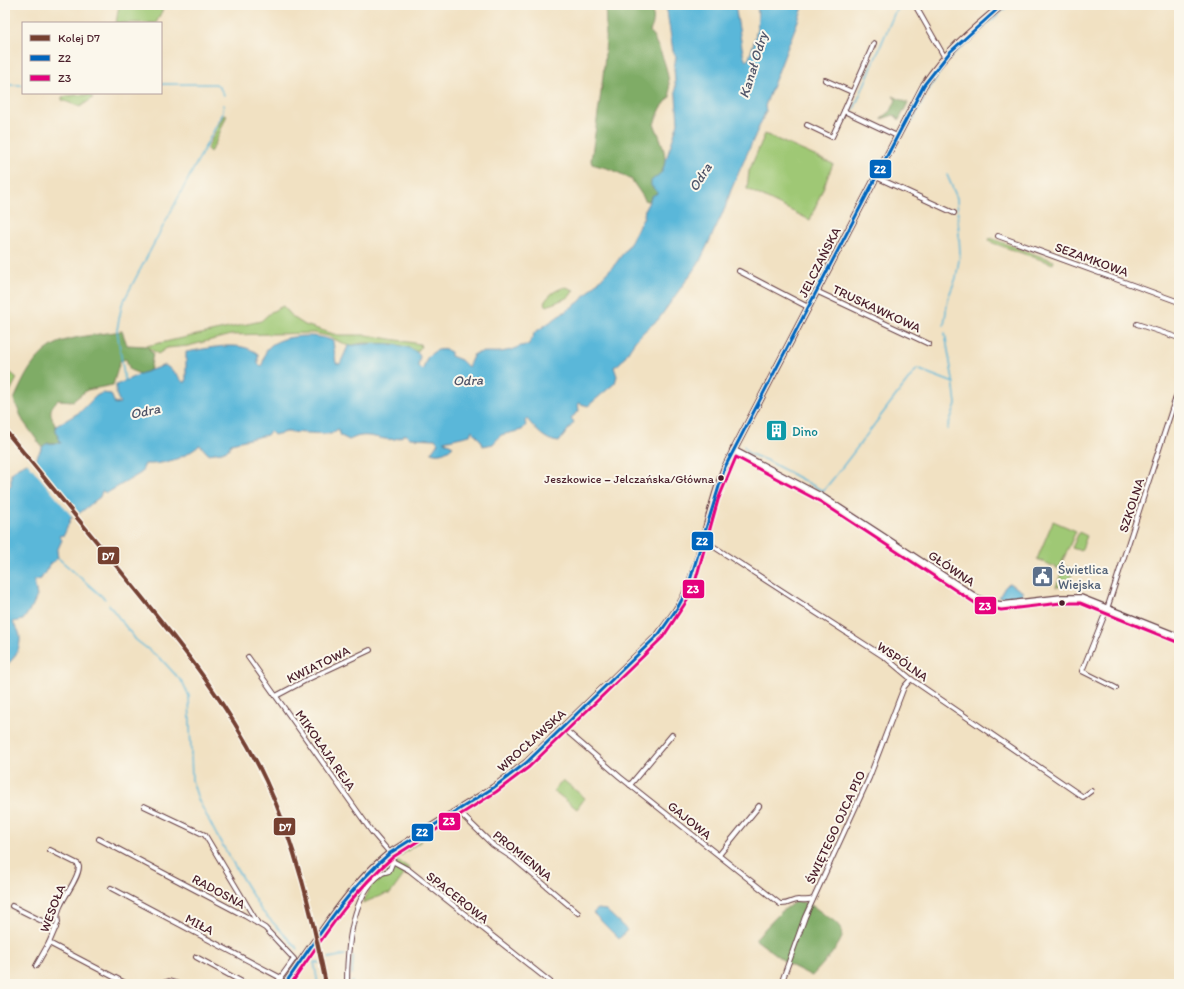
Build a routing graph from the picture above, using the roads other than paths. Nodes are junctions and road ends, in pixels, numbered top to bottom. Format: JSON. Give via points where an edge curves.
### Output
{"nodes":[{"id":1,"x":916,"y":5,"type":"edge"},
{"id":2,"x":1002,"y":5,"type":"edge"},
{"id":3,"x":874,"y":42,"type":"dead end"},
{"id":4,"x":944,"y":56,"type":"junction"},
{"id":5,"x":825,"y":80,"type":"dead end"},
{"id":6,"x":852,"y":92,"type":"junction"},
{"id":7,"x":844,"y":112,"type":"junction"},
{"id":8,"x":807,"y":125,"type":"dead end"},
{"id":9,"x":897,"y":136,"type":"junction"},
{"id":10,"x":876,"y":177,"type":"junction"},
{"id":11,"x":954,"y":213,"type":"dead end"},
{"id":12,"x":998,"y":236,"type":"dead end"},
{"id":13,"x":739,"y":271,"type":"dead end"},
{"id":14,"x":816,"y":291,"type":"junction"},
{"id":15,"x":1179,"y":302,"type":"edge"},
{"id":16,"x":808,"y":308,"type":"junction"},
{"id":17,"x":1137,"y":324,"type":"dead end"},
{"id":18,"x":1179,"y":338,"type":"edge"},
{"id":19,"x":929,"y":344,"type":"dead end"},
{"id":20,"x":1179,"y":388,"type":"edge"},
{"id":21,"x":733,"y":450,"type":"junction"},
{"id":22,"x":702,"y":539,"type":"junction"},
{"id":23,"x":697,"y":556,"type":"joint"},
{"id":24,"x":1107,"y":609,"type":"junction"},
{"id":25,"x":1179,"y":637,"type":"edge"},
{"id":26,"x":370,"y":650,"type":"dead end"},
{"id":27,"x":248,"y":657,"type":"dead end"},
{"id":28,"x":911,"y":679,"type":"junction"},
{"id":29,"x":1116,"y":688,"type":"dead end"},
{"id":30,"x":276,"y":696,"type":"junction"},
{"id":31,"x":562,"y":727,"type":"junction"},
{"id":32,"x":672,"y":734,"type":"dead end"},
{"id":33,"x":630,"y":784,"type":"junction"},
{"id":34,"x":1091,"y":791,"type":"dead end"},
{"id":35,"x":144,"y":806,"type":"dead end"},
{"id":36,"x":759,"y":806,"type":"dead end"},
{"id":37,"x":457,"y":810,"type":"junction"},
{"id":38,"x":99,"y":839,"type":"dead end"},
{"id":39,"x":50,"y":850,"type":"dead end"},
{"id":40,"x":388,"y":855,"type":"junction"},
{"id":41,"x":719,"y":855,"type":"junction"},
{"id":42,"x":393,"y":861,"type":"junction"},
{"id":43,"x":111,"y":888,"type":"dead end"},
{"id":44,"x":813,"y":899,"type":"junction"},
{"id":45,"x":12,"y":906,"type":"dead end"},
{"id":46,"x":578,"y":913,"type":"dead end"},
{"id":47,"x":257,"y":923,"type":"junction"},
{"id":48,"x":56,"y":928,"type":"junction"},
{"id":49,"x":49,"y":943,"type":"junction"},
{"id":50,"x":196,"y":957,"type":"dead end"},
{"id":51,"x":36,"y":966,"type":"dead end"},
{"id":52,"x":281,"y":978,"type":"junction"},
{"id":53,"x":127,"y":984,"type":"edge"},
{"id":54,"x":160,"y":984,"type":"edge"},
{"id":55,"x":179,"y":984,"type":"edge"},
{"id":56,"x":246,"y":984,"type":"edge"},
{"id":57,"x":276,"y":984,"type":"edge"},
{"id":58,"x":285,"y":984,"type":"edge"},
{"id":59,"x":347,"y":984,"type":"edge"},
{"id":60,"x":553,"y":984,"type":"edge"},
{"id":61,"x":781,"y":984,"type":"edge"}],
"edges":[{"from":1,"to":4,"type":"street"},
{"from":2,"to":4,"type":"main road","name":"JELCZAŃSKA"},
{"from":3,"to":6,"type":"street"},
{"from":4,"to":9,"type":"main road","name":"JELCZAŃSKA","via":[[924,85]]},
{"from":5,"to":6,"type":"street"},
{"from":6,"to":7,"type":"street"},
{"from":7,"to":8,"type":"street","via":[[832,137]]},
{"from":7,"to":9,"type":"street"},
{"from":9,"to":10,"type":"main road","name":"JELCZAŃSKA"},
{"from":10,"to":11,"type":"street"},
{"from":10,"to":14,"type":"main road","name":"JELCZAŃSKA"},
{"from":12,"to":15,"type":"street","name":"SEZAMKOWA"},
{"from":13,"to":16,"type":"street"},
{"from":14,"to":16,"type":"main road","name":"JELCZAŃSKA"},
{"from":14,"to":19,"type":"street","name":"TRUSKAWKOWA"},
{"from":16,"to":21,"type":"main road","name":"JELCZAŃSKA"},
{"from":17,"to":18,"type":"street"},
{"from":20,"to":24,"type":"street","name":"SZKOLNA"},
{"from":21,"to":22,"type":"main road","name":"JELCZAŃSKA","via":[[713,498]]},
{"from":21,"to":24,"type":"street","name":"GŁÓWNA","via":[[824,498],[978,598],[990,603],[1011,605],[1072,597]]},
{"from":22,"to":23,"type":"main road","name":"JELCZAŃSKA"},
{"from":22,"to":28,"type":"street","name":"WSPÓLNA","via":[[886,658]]},
{"from":23,"to":31,"type":"main road","name":"WROCŁAWSKA","via":[[687,591],[659,634]]},
{"from":24,"to":25,"type":"street","name":"GŁÓWNA"},
{"from":24,"to":29,"type":"street","name":"SZKOLNA","via":[[1082,671]]},
{"from":26,"to":30,"type":"street","name":"KWIATOWA"},
{"from":27,"to":30,"type":"street","name":"MIKOŁAJA REJA"},
{"from":28,"to":34,"type":"street","name":"WSPÓLNA","via":[[1083,796]]},
{"from":28,"to":44,"type":"street","name":"ŚWIĘTEGO OJCA PIO","via":[[904,687],[869,778]]},
{"from":30,"to":40,"type":"street","name":"MIKOŁAJA REJA"},
{"from":31,"to":33,"type":"street","name":"GAJOWA"},
{"from":31,"to":37,"type":"main road","name":"WROCŁAWSKA","via":[[526,762],[493,788]]},
{"from":32,"to":33,"type":"street"},
{"from":33,"to":41,"type":"street","name":"GAJOWA"},
{"from":35,"to":47,"type":"street","via":[[205,835]]},
{"from":36,"to":41,"type":"street"},
{"from":37,"to":40,"type":"main road","name":"WROCŁAWSKA"},
{"from":37,"to":46,"type":"street","name":"PROMIENNA","via":[[493,845],[514,858]]},
{"from":38,"to":47,"type":"street","name":"RADOSNA"},
{"from":39,"to":48,"type":"street","name":"WESOŁA","via":[[79,866],[61,906]]},
{"from":40,"to":42,"type":"street","name":"SPACEROWA"},
{"from":40,"to":58,"type":"main road","name":"WROCŁAWSKA","via":[[370,870],[356,887]]},
{"from":41,"to":44,"type":"street","name":"GAJOWA","via":[[780,904],[788,905],[798,899]]},
{"from":42,"to":59,"type":"street","via":[[389,871],[375,879],[358,905],[347,966]]},
{"from":42,"to":60,"type":"street","name":"SPACEROWA","via":[[409,870]]},
{"from":43,"to":52,"type":"street","name":"MIŁA"},
{"from":44,"to":61,"type":"street","name":"ŚWIĘTEGO OJCA PIO","via":[[798,933]]},
{"from":45,"to":48,"type":"street"},
{"from":47,"to":52,"type":"street","name":"RADOSNA","via":[[294,959]]},
{"from":48,"to":49,"type":"street","name":"WESOŁA"},
{"from":49,"to":51,"type":"street","name":"WESOŁA"},
{"from":49,"to":53,"type":"street","name":"WESOŁA"},
{"from":50,"to":56,"type":"street"},
{"from":52,"to":57,"type":"street","name":"RADOSNA"},
{"from":54,"to":55,"type":"street","via":[[169,981]]}]}
